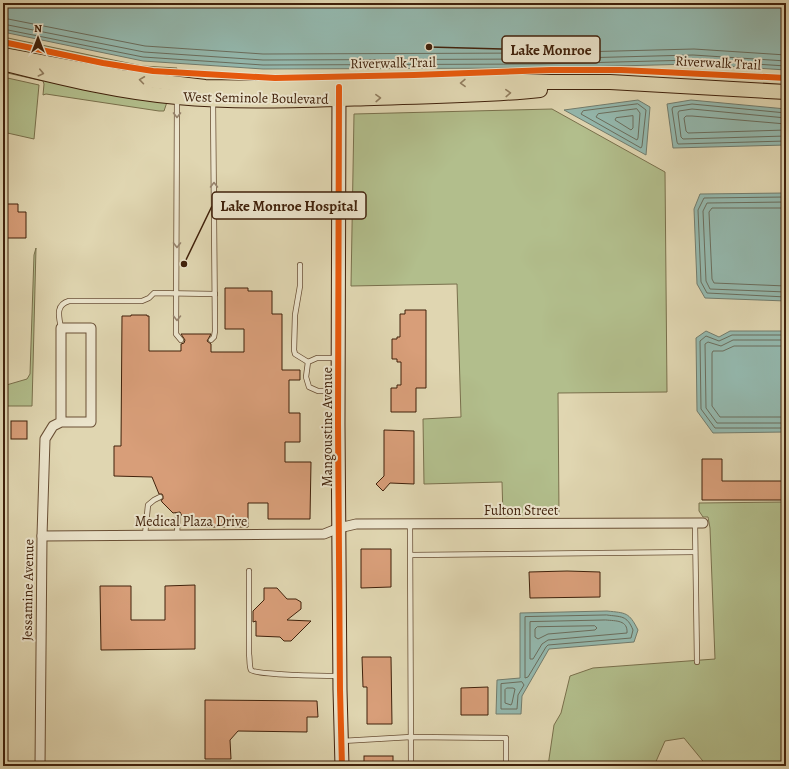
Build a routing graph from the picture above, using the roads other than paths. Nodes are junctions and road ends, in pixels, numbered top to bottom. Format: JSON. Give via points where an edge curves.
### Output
{"nodes":[{"id":1,"x":3,"y":55,"type":"edge"},
{"id":2,"x":3,"y":64,"type":"edge"},
{"id":3,"x":190,"y":90,"type":"junction"},
{"id":4,"x":786,"y":92,"type":"edge"},
{"id":5,"x":339,"y":93,"type":"junction"},
{"id":6,"x":213,"y":99,"type":"junction"},
{"id":7,"x":300,"y":266,"type":"dead end"},
{"id":8,"x":177,"y":294,"type":"junction"},
{"id":9,"x":215,"y":294,"type":"junction"},
{"id":10,"x":61,"y":328,"type":"junction"},
{"id":11,"x":181,"y":340,"type":"dead end"},
{"id":12,"x":211,"y":340,"type":"dead end"},
{"id":13,"x":338,"y":358,"type":"junction"},
{"id":14,"x":308,"y":362,"type":"junction"},
{"id":15,"x":338,"y":391,"type":"junction"},
{"id":16,"x":61,"y":422,"type":"junction"},
{"id":17,"x":160,"y":497,"type":"dead end"},
{"id":18,"x":178,"y":514,"type":"dead end"},
{"id":19,"x":699,"y":523,"type":"joint"},
{"id":20,"x":410,"y":524,"type":"junction"},
{"id":21,"x":340,"y":528,"type":"junction"},
{"id":22,"x":145,"y":535,"type":"junction"},
{"id":23,"x":178,"y":535,"type":"junction"},
{"id":24,"x":42,"y":536,"type":"junction"},
{"id":25,"x":695,"y":552,"type":"junction"},
{"id":26,"x":411,"y":555,"type":"junction"},
{"id":27,"x":249,"y":571,"type":"dead end"},
{"id":28,"x":697,"y":662,"type":"dead end"},
{"id":29,"x":340,"y":676,"type":"junction"},
{"id":30,"x":411,"y":737,"type":"junction"},
{"id":31,"x":342,"y":741,"type":"junction"},
{"id":32,"x":40,"y":766,"type":"edge"},
{"id":33,"x":342,"y":766,"type":"edge"},
{"id":34,"x":411,"y":766,"type":"edge"},
{"id":35,"x":506,"y":766,"type":"edge"}],
"edges":[{"from":3,"to":1,"type":"main road","name":"West Seminole Boulevard","one_way":true},
{"from":2,"to":3,"type":"main road","name":"West Seminole Boulevard","one_way":true,"via":[[121,89]]},
{"from":3,"to":5,"type":"main road","name":"West Seminole Boulevard","via":[[278,88]]},
{"from":3,"to":6,"type":"main road","name":"West Seminole Boulevard"},
{"from":3,"to":6,"type":"lane"},
{"from":3,"to":8,"type":"lane","one_way":true},
{"from":4,"to":5,"type":"main road","name":"West Seminole Boulevard","via":[[656,85],[500,93]]},
{"from":5,"to":6,"type":"main road","name":"West Seminole Boulevard"},
{"from":5,"to":13,"type":"street","name":"Mangoustine Avenue"},
{"from":9,"to":6,"type":"lane","one_way":true},
{"from":7,"to":14,"type":"lane","via":[[294,350],[295,354]]},
{"from":8,"to":9,"type":"lane"},
{"from":8,"to":10,"type":"lane","via":[[154,293],[142,301],[64,302],[60,307]]},
{"from":8,"to":11,"type":"lane","one_way":true,"via":[[176,334]]},
{"from":9,"to":12,"type":"lane","via":[[215,333]]},
{"from":10,"to":16,"type":"street"},
{"from":10,"to":16,"type":"street","via":[[91,328],[91,422]]},
{"from":13,"to":14,"type":"lane","via":[[317,358]]},
{"from":13,"to":15,"type":"street","name":"Mangoustine Avenue"},
{"from":14,"to":15,"type":"lane","via":[[306,377],[309,387],[318,391]]},
{"from":15,"to":21,"type":"street","name":"Mangoustine Avenue"},
{"from":16,"to":24,"type":"street","name":"Jessamine Avenue","via":[[53,426],[45,439]]},
{"from":17,"to":22,"type":"lane","via":[[148,505]]},
{"from":18,"to":23,"type":"lane"},
{"from":19,"to":20,"type":"street","name":"Fulton Street"},
{"from":19,"to":25,"type":"lane"},
{"from":20,"to":21,"type":"street","name":"Fulton Street","via":[[356,524]]},
{"from":20,"to":26,"type":"lane"},
{"from":21,"to":23,"type":"street","name":"Medical Plaza Drive","via":[[324,534]]},
{"from":21,"to":29,"type":"street","name":"Mangoustine Avenue"},
{"from":22,"to":23,"type":"street","name":"Medical Plaza Drive"},
{"from":22,"to":24,"type":"street","name":"Medical Plaza Drive"},
{"from":24,"to":32,"type":"street","name":"Jessamine Avenue"},
{"from":25,"to":26,"type":"lane"},
{"from":25,"to":28,"type":"lane"},
{"from":26,"to":30,"type":"lane"},
{"from":27,"to":29,"type":"lane","via":[[249,654],[252,670],[269,674]]},
{"from":29,"to":31,"type":"street","name":"Mangoustine Avenue"},
{"from":30,"to":31,"type":"lane"},
{"from":30,"to":34,"type":"lane"},
{"from":30,"to":35,"type":"lane","via":[[506,738]]},
{"from":31,"to":33,"type":"street","name":"Mangoustine Avenue"}]}
